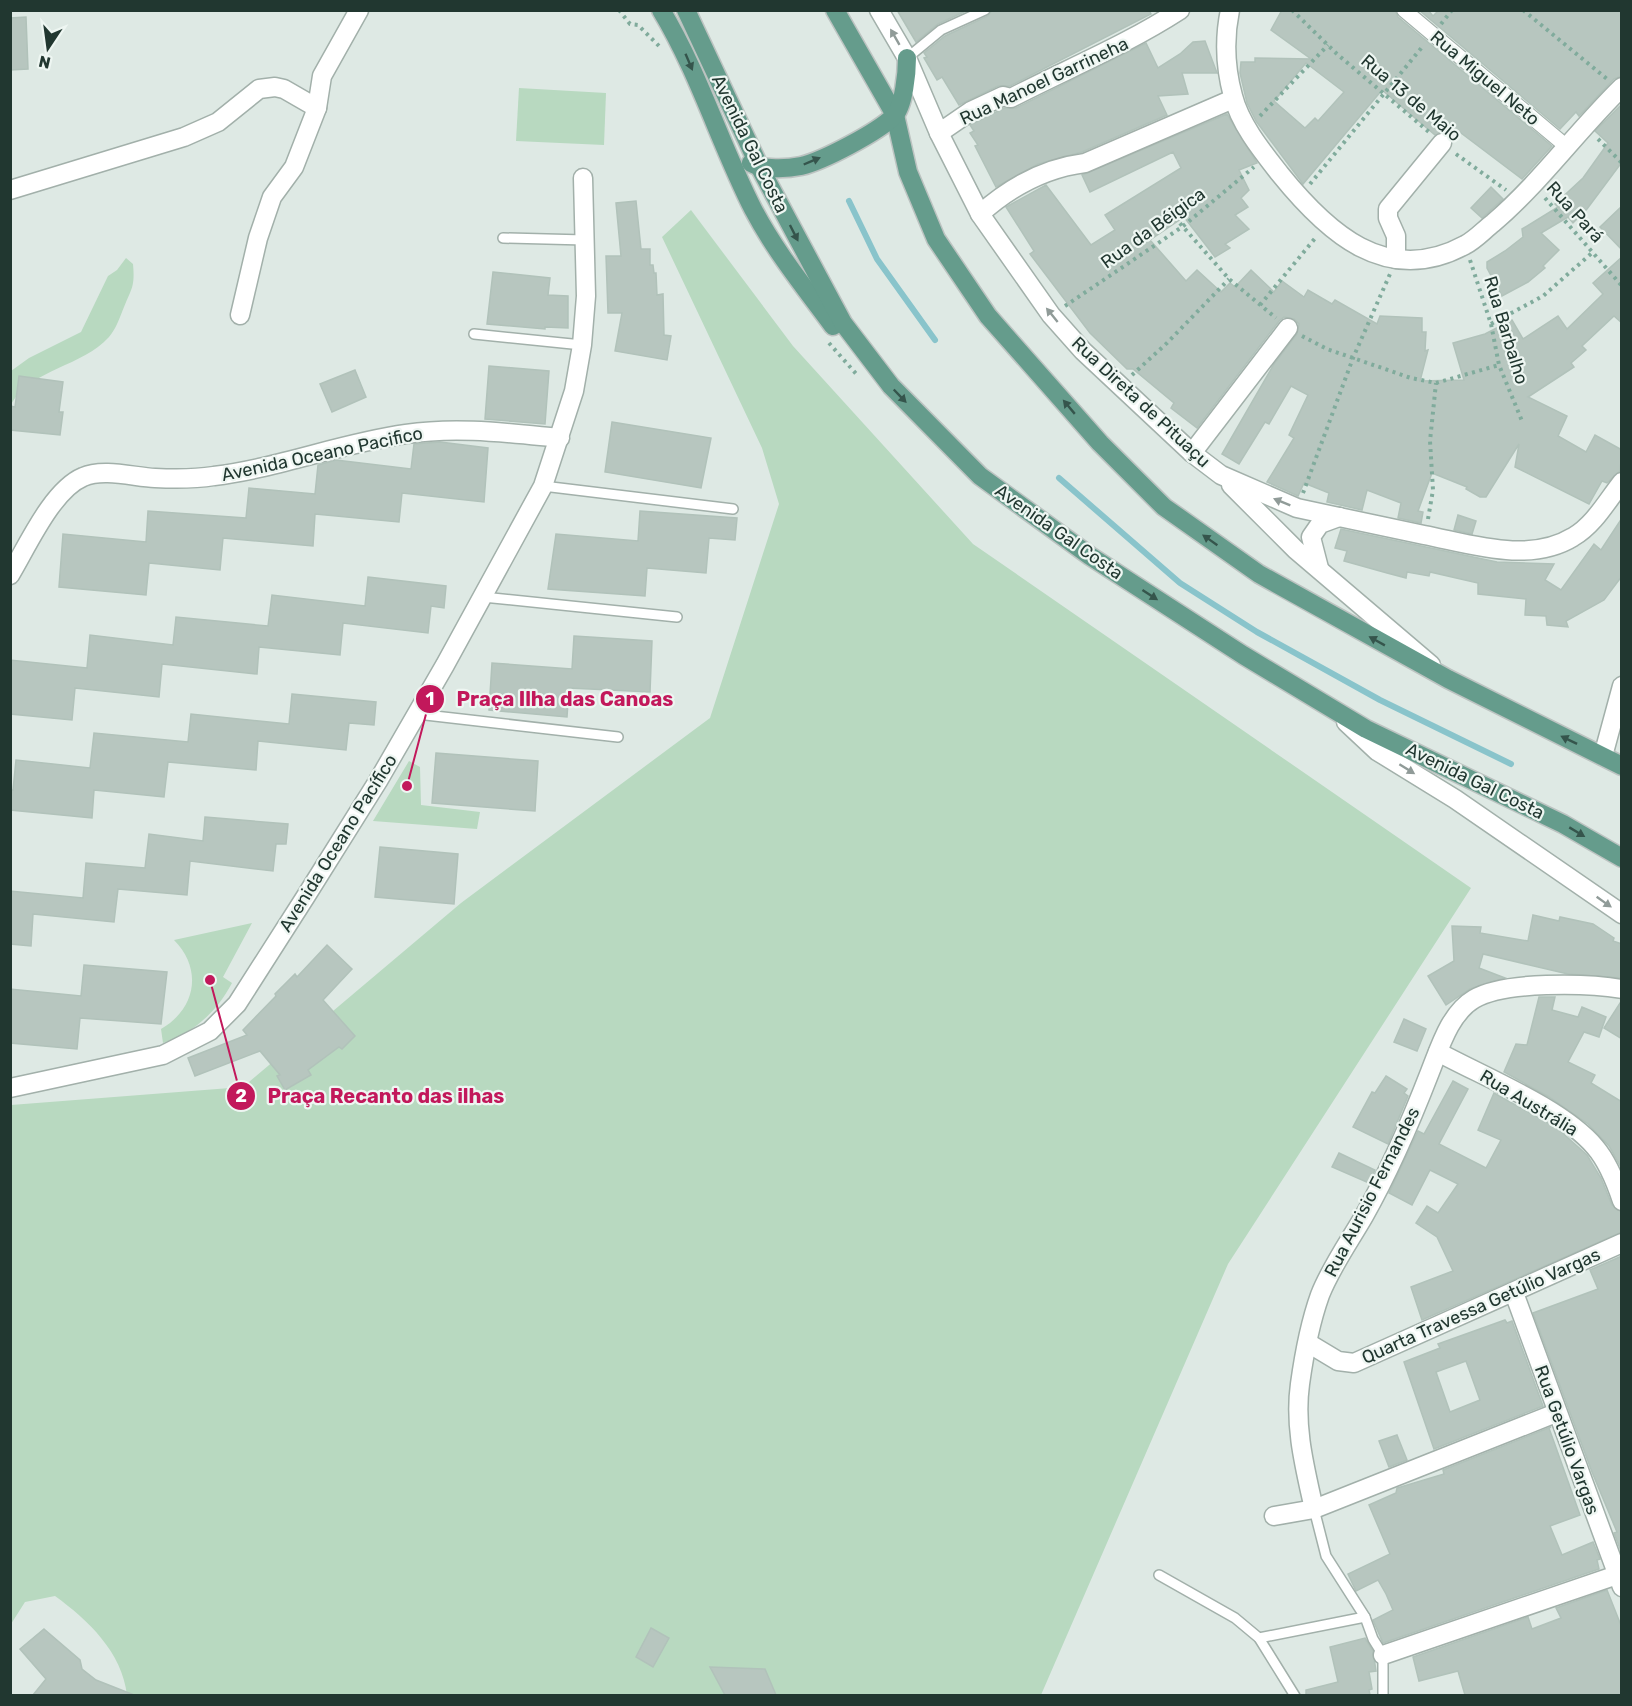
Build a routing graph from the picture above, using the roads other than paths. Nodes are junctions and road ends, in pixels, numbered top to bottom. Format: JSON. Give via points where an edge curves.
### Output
{"nodes":[{"id":1,"x":359,"y":10,"type":"edge"},
{"id":2,"x":660,"y":10,"type":"edge"},
{"id":3,"x":686,"y":10,"type":"edge"},
{"id":4,"x":835,"y":10,"type":"edge"},
{"id":5,"x":879,"y":10,"type":"edge"},
{"id":6,"x":1180,"y":10,"type":"edge"},
{"id":7,"x":1230,"y":10,"type":"edge"},
{"id":8,"x":1404,"y":10,"type":"edge"},
{"id":9,"x":984,"y":11,"type":"edge"},
{"id":10,"x":907,"y":58,"type":"junction"},
{"id":11,"x":1620,"y":88,"type":"edge"},
{"id":12,"x":1233,"y":99,"type":"junction"},
{"id":13,"x":317,"y":108,"type":"junction"},
{"id":14,"x":896,"y":115,"type":"junction"},
{"id":15,"x":939,"y":134,"type":"junction"},
{"id":16,"x":723,"y":139,"type":"junction"},
{"id":17,"x":1442,"y":143,"type":"road end"},
{"id":18,"x":1566,"y":146,"type":"junction"},
{"id":19,"x":760,"y":168,"type":"junction"},
{"id":20,"x":583,"y":178,"type":"dead end"},
{"id":21,"x":10,"y":190,"type":"edge"},
{"id":22,"x":980,"y":214,"type":"junction"},
{"id":23,"x":503,"y":238,"type":"dead end"},
{"id":24,"x":585,"y":240,"type":"junction"},
{"id":25,"x":1396,"y":259,"type":"junction"},
{"id":26,"x":240,"y":315,"type":"dead end"},
{"id":27,"x":1288,"y":328,"type":"road end"},
{"id":28,"x":474,"y":334,"type":"dead end"},
{"id":29,"x":582,"y":345,"type":"junction"},
{"id":30,"x":864,"y":353,"type":"junction"},
{"id":31,"x":560,"y":438,"type":"junction"},
{"id":32,"x":1192,"y":453,"type":"junction"},
{"id":33,"x":1221,"y":475,"type":"junction"},
{"id":34,"x":1622,"y":483,"type":"edge"},
{"id":35,"x":543,"y":486,"type":"junction"},
{"id":36,"x":733,"y":509,"type":"dead end"},
{"id":37,"x":1339,"y":517,"type":"junction"},
{"id":38,"x":1318,"y":568,"type":"junction"},
{"id":39,"x":10,"y":575,"type":"edge"},
{"id":40,"x":483,"y":597,"type":"junction"},
{"id":41,"x":677,"y":617,"type":"dead end"},
{"id":42,"x":1448,"y":679,"type":"junction"},
{"id":43,"x":1622,"y":686,"type":"edge"},
{"id":44,"x":1329,"y":707,"type":"junction"},
{"id":45,"x":417,"y":714,"type":"junction"},
{"id":46,"x":618,"y":737,"type":"dead end"},
{"id":47,"x":1603,"y":756,"type":"junction"},
{"id":48,"x":1622,"y":766,"type":"edge"},
{"id":49,"x":1622,"y":858,"type":"edge"},
{"id":50,"x":1622,"y":914,"type":"edge"},
{"id":51,"x":1622,"y":990,"type":"edge"},
{"id":52,"x":1438,"y":1052,"type":"junction"},
{"id":53,"x":10,"y":1088,"type":"edge"},
{"id":54,"x":1622,"y":1201,"type":"edge"},
{"id":55,"x":1622,"y":1243,"type":"edge"},
{"id":56,"x":1514,"y":1293,"type":"junction"},
{"id":57,"x":1308,"y":1343,"type":"junction"},
{"id":58,"x":1556,"y":1413,"type":"junction"},
{"id":59,"x":1314,"y":1509,"type":"junction"},
{"id":60,"x":1274,"y":1516,"type":"dead end"},
{"id":61,"x":1159,"y":1575,"type":"dead end"},
{"id":62,"x":1619,"y":1581,"type":"edge"},
{"id":63,"x":1365,"y":1617,"type":"junction"},
{"id":64,"x":1259,"y":1638,"type":"junction"},
{"id":65,"x":1383,"y":1655,"type":"junction"},
{"id":66,"x":1295,"y":1695,"type":"edge"},
{"id":67,"x":1383,"y":1695,"type":"edge"}],
"edges":[{"from":1,"to":13,"type":"street","via":[[322,76]]},
{"from":2,"to":16,"type":"main road","one_way":true,"via":[[683,47]]},
{"from":3,"to":19,"type":"main road","name":"Avenida Gal Costa"},
{"from":4,"to":14,"type":"main road"},
{"from":10,"to":5,"type":"street","name":"Rua Direta de Pituaçu","one_way":true},
{"from":6,"to":15,"type":"street","name":"Rua Manoel Garrineha","via":[[1138,37],[1011,99],[1003,96],[971,111]]},
{"from":7,"to":12,"type":"street","via":[[1225,50]]},
{"from":8,"to":18,"type":"street","name":"Rua Miguel Neto"},
{"from":9,"to":10,"type":"lane","via":[[941,30]]},
{"from":10,"to":14,"type":"main road"},
{"from":10,"to":15,"type":"street","name":"Rua Direta de Pituaçu"},
{"from":11,"to":18,"type":"street"},
{"from":12,"to":22,"type":"street","via":[[1086,164],[1059,166],[1001,195]]},
{"from":12,"to":25,"type":"street","via":[[1253,123],[1266,157],[1326,225],[1367,251]]},
{"from":13,"to":21,"type":"street","via":[[284,89],[259,89],[218,122],[184,137]]},
{"from":13,"to":26,"type":"street","via":[[294,167],[272,197]]},
{"from":19,"to":14,"type":"main road","one_way":true,"via":[[801,166],[846,146]]},
{"from":42,"to":14,"type":"main road","one_way":true,"via":[[1258,574],[1164,507],[1100,443],[988,316],[936,239],[908,172]]},
{"from":15,"to":22,"type":"street","name":"Rua Direta de Pituaçu"},
{"from":16,"to":19,"type":"main road"},
{"from":16,"to":30,"type":"main road","via":[[753,208],[778,252],[839,334]]},
{"from":17,"to":25,"type":"street","via":[[1388,209],[1396,236]]},
{"from":18,"to":25,"type":"street","via":[[1518,199],[1465,245],[1435,256]]},
{"from":19,"to":30,"type":"main road","name":"Avenida Gal Costa","one_way":true,"via":[[812,270]]},
{"from":20,"to":24,"type":"street","name":"Avenida Oceano Pacífico"},
{"from":22,"to":32,"type":"street","name":"Rua Direta de Pituaçu","via":[[1051,315],[1119,387]]},
{"from":23,"to":24,"type":"lane"},
{"from":24,"to":29,"type":"street","name":"Avenida Oceano Pacífico"},
{"from":27,"to":32,"type":"street"},
{"from":28,"to":29,"type":"lane"},
{"from":29,"to":31,"type":"street","name":"Avenida Oceano Pacífico"},
{"from":30,"to":44,"type":"main road","name":"Avenida Gal Costa","one_way":true,"via":[[898,394],[980,476],[1090,556]]},
{"from":31,"to":35,"type":"street","name":"Avenida Oceano Pacífico"},
{"from":31,"to":39,"type":"street","name":"Avenida Oceano Pacifico","via":[[435,430],[375,439],[214,476],[84,476],[67,487],[53,504]]},
{"from":32,"to":33,"type":"street","name":"Rua Direta de Pituaçu"},
{"from":37,"to":33,"type":"street","name":"Rua Direta de Pituaçu","one_way":true,"via":[[1298,508]]},
{"from":33,"to":38,"type":"street"},
{"from":34,"to":37,"type":"street","name":"Rua Direta de Pituaçu","via":[[1593,521],[1572,538],[1520,551],[1486,548]]},
{"from":35,"to":36,"type":"lane"},
{"from":35,"to":40,"type":"street","name":"Avenida Oceano Pacífico"},
{"from":37,"to":38,"type":"street","via":[[1320,524],[1311,537]]},
{"from":38,"to":42,"type":"street"},
{"from":40,"to":41,"type":"lane"},
{"from":40,"to":45,"type":"street","name":"Avenida Oceano Pacífico"},
{"from":47,"to":42,"type":"main road","one_way":true},
{"from":43,"to":47,"type":"street"},
{"from":44,"to":49,"type":"main road","name":"Avenida Gal Costa","one_way":true,"via":[[1366,729],[1563,824]]},
{"from":44,"to":50,"type":"street","one_way":true,"via":[[1377,751],[1455,799]]},
{"from":45,"to":46,"type":"lane"},
{"from":45,"to":53,"type":"street","name":"Avenida Oceano Pacífico","via":[[237,1004],[210,1031],[163,1055]]},
{"from":47,"to":48,"type":"main road"},
{"from":51,"to":52,"type":"street","name":"Rua Aurisio Fernandes","via":[[1592,984],[1559,984],[1489,992],[1463,1008]]},
{"from":52,"to":54,"type":"street","name":"Rua Austrália","via":[[1577,1129],[1596,1148]]},
{"from":52,"to":57,"type":"street","name":"Rua Aurisio Fernandes","via":[[1388,1169],[1320,1295]]},
{"from":55,"to":56,"type":"street","name":"Quarta Travessa Getúlio Vargas"},
{"from":56,"to":57,"type":"street","name":"Quarta Travessa Getúlio Vargas","via":[[1354,1363],[1338,1361]]},
{"from":56,"to":58,"type":"street","name":"Rua Getúlio Vargas"},
{"from":57,"to":59,"type":"street","name":"Rua Aurisio Fernandes","via":[[1298,1409]]},
{"from":58,"to":59,"type":"street"},
{"from":58,"to":62,"type":"street","name":"Rua Getúlio Vargas"},
{"from":59,"to":60,"type":"street"},
{"from":59,"to":63,"type":"lane","via":[[1326,1556]]},
{"from":61,"to":64,"type":"lane","via":[[1235,1618]]},
{"from":62,"to":65,"type":"street"},
{"from":63,"to":64,"type":"lane"},
{"from":63,"to":65,"type":"lane"},
{"from":64,"to":66,"type":"lane"},
{"from":65,"to":67,"type":"lane"}]}
